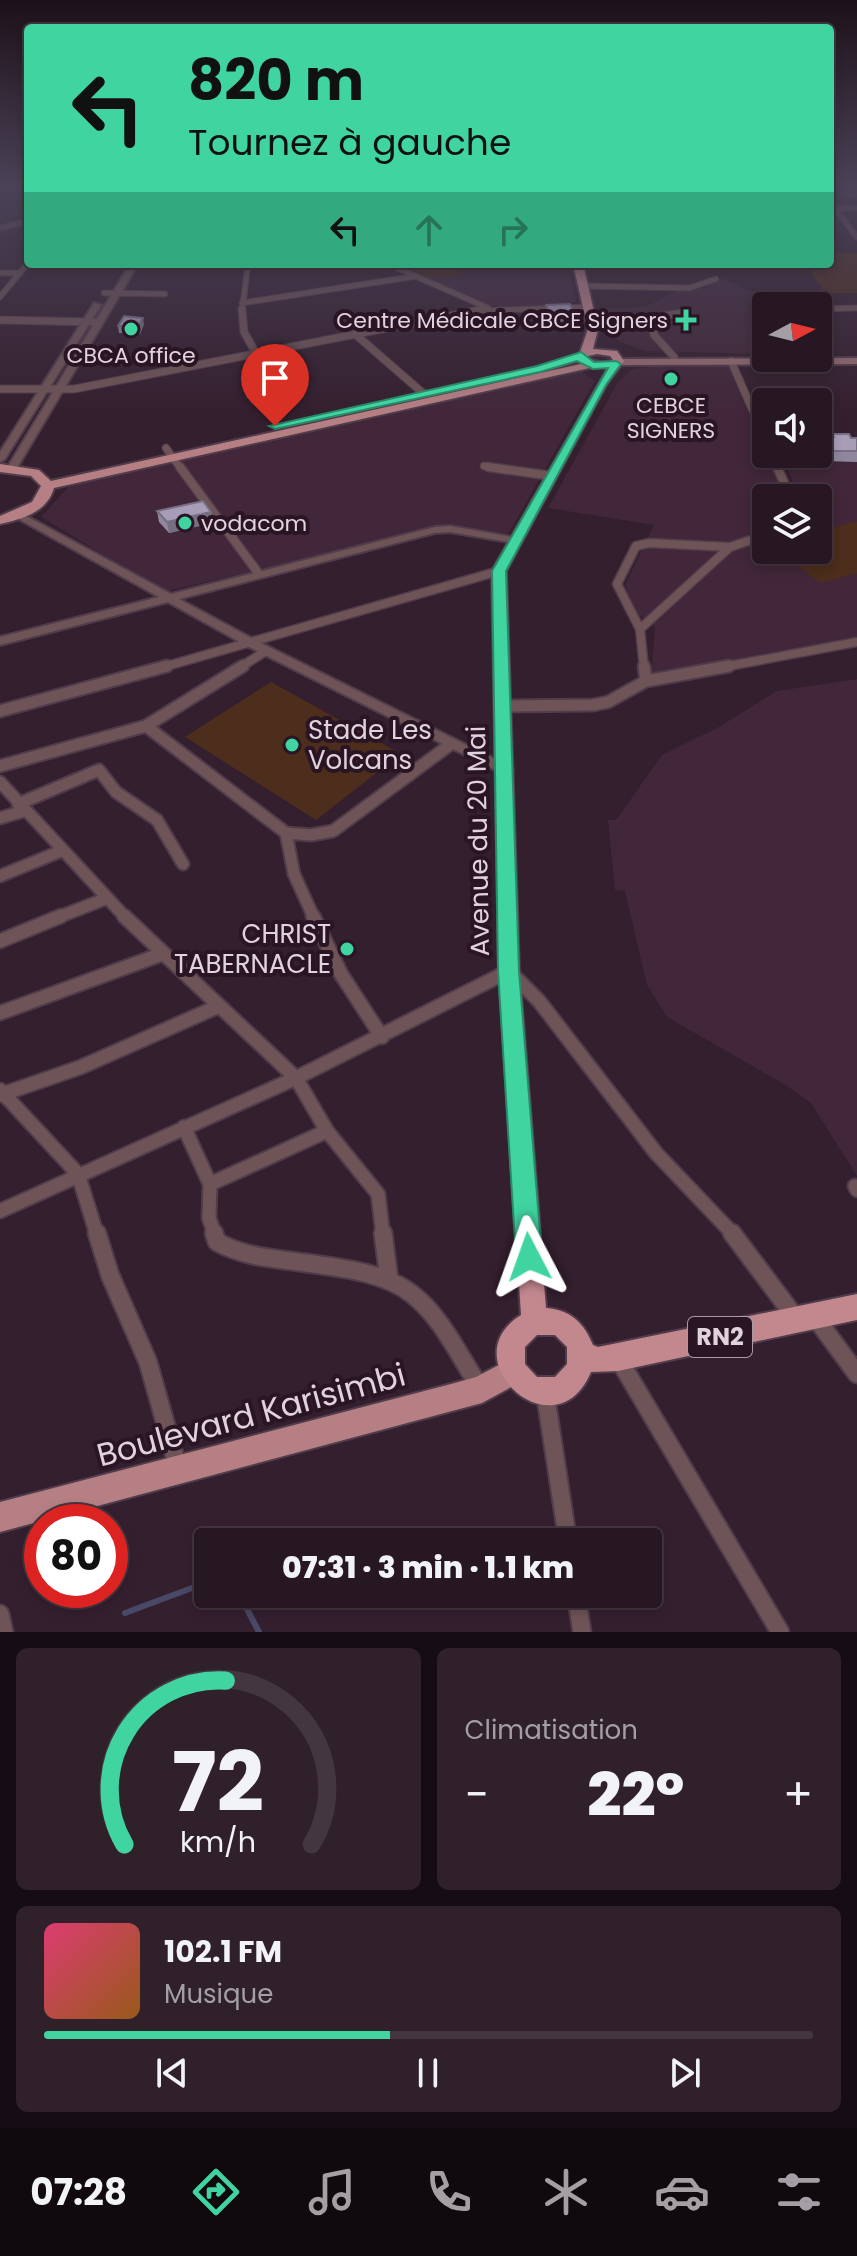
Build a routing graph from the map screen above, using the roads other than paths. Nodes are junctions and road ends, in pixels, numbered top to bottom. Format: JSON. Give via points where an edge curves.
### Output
{"nodes":[{"id":1,"x":24,"y":268,"type":"edge"},
{"id":2,"x":120,"y":268,"type":"edge"},
{"id":3,"x":131,"y":268,"type":"edge"},
{"id":4,"x":247,"y":268,"type":"edge"},
{"id":5,"x":398,"y":268,"type":"edge"},
{"id":6,"x":579,"y":268,"type":"edge"},
{"id":7,"x":0,"y":273,"type":"edge"},
{"id":8,"x":20,"y":273,"type":"junction"},
{"id":9,"x":115,"y":276,"type":"junction"},
{"id":10,"x":126,"y":276,"type":"junction"},
{"id":11,"x":417,"y":276,"type":"junction"},
{"id":12,"x":716,"y":279,"type":"dead end"},
{"id":13,"x":583,"y":286,"type":"junction"},
{"id":14,"x":104,"y":293,"type":"junction"},
{"id":15,"x":116,"y":293,"type":"junction"},
{"id":16,"x":165,"y":294,"type":"dead end"},
{"id":17,"x":0,"y":297,"type":"edge"},
{"id":18,"x":242,"y":303,"type":"junction"},
{"id":19,"x":588,"y":307,"type":"junction"},
{"id":20,"x":489,"y":308,"type":"junction"},
{"id":21,"x":857,"y":308,"type":"edge"},
{"id":22,"x":832,"y":309,"type":"edge"},
{"id":23,"x":682,"y":313,"type":"dead end"},
{"id":24,"x":0,"y":320,"type":"edge"},
{"id":25,"x":86,"y":322,"type":"junction"},
{"id":26,"x":97,"y":322,"type":"junction"},
{"id":27,"x":593,"y":329,"type":"junction"},
{"id":28,"x":355,"y":334,"type":"junction"},
{"id":29,"x":257,"y":355,"type":"junction"},
{"id":30,"x":752,"y":356,"type":"edge"},
{"id":31,"x":832,"y":356,"type":"edge"},
{"id":32,"x":674,"y":357,"type":"junction"},
{"id":33,"x":616,"y":358,"type":"junction"},
{"id":34,"x":588,"y":359,"type":"junction"},
{"id":35,"x":855,"y":359,"type":"edge"},
{"id":36,"x":752,"y":360,"type":"edge"},
{"id":37,"x":731,"y":361,"type":"junction"},
{"id":38,"x":601,"y":385,"type":"junction"},
{"id":39,"x":0,"y":389,"type":"edge"},
{"id":40,"x":43,"y":390,"type":"junction"},
{"id":41,"x":58,"y":390,"type":"junction"},
{"id":42,"x":424,"y":394,"type":"junction"},
{"id":43,"x":752,"y":409,"type":"edge"},
{"id":44,"x":169,"y":452,"type":"junction"},
{"id":45,"x":4,"y":465,"type":"edge"},
{"id":46,"x":484,"y":466,"type":"dead end"},
{"id":47,"x":552,"y":476,"type":"junction"},
{"id":48,"x":45,"y":481,"type":"junction"},
{"id":49,"x":19,"y":515,"type":"junction"},
{"id":50,"x":0,"y":520,"type":"edge"},
{"id":51,"x":514,"y":540,"type":"junction"},
{"id":52,"x":752,"y":540,"type":"edge"},
{"id":53,"x":730,"y":547,"type":"junction"},
{"id":54,"x":499,"y":571,"type":"junction"},
{"id":55,"x":259,"y":574,"type":"junction"},
{"id":56,"x":169,"y":597,"type":"junction"},
{"id":57,"x":640,"y":629,"type":"junction"},
{"id":58,"x":0,"y":641,"type":"edge"},
{"id":59,"x":857,"y":642,"type":"edge"},
{"id":60,"x":251,"y":643,"type":"junction"},
{"id":61,"x":266,"y":651,"type":"junction"},
{"id":62,"x":646,"y":681,"type":"junction"},
{"id":63,"x":504,"y":706,"type":"junction"},
{"id":64,"x":0,"y":711,"type":"edge"},
{"id":65,"x":146,"y":726,"type":"junction"},
{"id":66,"x":451,"y":744,"type":"junction"},
{"id":67,"x":0,"y":766,"type":"edge"},
{"id":68,"x":506,"y":770,"type":"junction"},
{"id":69,"x":0,"y":782,"type":"edge"},
{"id":70,"x":21,"y":808,"type":"junction"},
{"id":71,"x":0,"y":818,"type":"edge"},
{"id":72,"x":286,"y":833,"type":"junction"},
{"id":73,"x":61,"y":851,"type":"junction"},
{"id":74,"x":183,"y":864,"type":"dead end"},
{"id":75,"x":0,"y":876,"type":"edge"},
{"id":76,"x":105,"y":899,"type":"junction"},
{"id":77,"x":0,"y":941,"type":"edge"},
{"id":78,"x":162,"y":954,"type":"junction"},
{"id":79,"x":509,"y":971,"type":"junction"},
{"id":80,"x":219,"y":1006,"type":"junction"},
{"id":81,"x":0,"y":1013,"type":"edge"},
{"id":82,"x":382,"y":1037,"type":"junction"},
{"id":83,"x":296,"y":1078,"type":"junction"},
{"id":84,"x":1,"y":1093,"type":"edge"},
{"id":85,"x":184,"y":1127,"type":"junction"},
{"id":86,"x":327,"y":1131,"type":"junction"},
{"id":87,"x":78,"y":1174,"type":"junction"},
{"id":88,"x":210,"y":1184,"type":"junction"},
{"id":89,"x":0,"y":1211,"type":"edge"},
{"id":90,"x":389,"y":1279,"type":"junction"},
{"id":91,"x":857,"y":1307,"type":"edge"},
{"id":92,"x":806,"y":1319,"type":"junction"},
{"id":93,"x":534,"y":1321,"type":"junction"},
{"id":94,"x":582,"y":1356,"type":"junction"},
{"id":95,"x":618,"y":1358,"type":"junction"},
{"id":96,"x":514,"y":1370,"type":"junction"},
{"id":97,"x":857,"y":1374,"type":"edge"},
{"id":98,"x":482,"y":1389,"type":"junction"},
{"id":99,"x":545,"y":1392,"type":"junction"},
{"id":100,"x":178,"y":1468,"type":"junction"},
{"id":101,"x":0,"y":1517,"type":"edge"},
{"id":102,"x":566,"y":1528,"type":"edge"},
{"id":103,"x":578,"y":1608,"type":"edge"},
{"id":104,"x":0,"y":1614,"type":"edge"},
{"id":105,"x":4,"y":1632,"type":"edge"},
{"id":106,"x":582,"y":1632,"type":"edge"},
{"id":107,"x":780,"y":1632,"type":"edge"}],
"edges":[{"from":1,"to":8,"type":"street"},
{"from":2,"to":9,"type":"street"},
{"from":3,"to":10,"type":"street"},
{"from":4,"to":18,"type":"street"},
{"from":5,"to":11,"type":"street"},
{"from":6,"to":13,"type":"highway"},
{"from":7,"to":8,"type":"street"},
{"from":8,"to":17,"type":"street"},
{"from":9,"to":10,"type":"street"},
{"from":9,"to":14,"type":"street"},
{"from":10,"to":15,"type":"street"},
{"from":11,"to":18,"type":"street"},
{"from":11,"to":20,"type":"street"},
{"from":12,"to":13,"type":"street","via":[[694,287]]},
{"from":13,"to":19,"type":"highway"},
{"from":14,"to":15,"type":"street"},
{"from":14,"to":25,"type":"street"},
{"from":15,"to":16,"type":"street"},
{"from":15,"to":26,"type":"street"},
{"from":18,"to":29,"type":"street","via":[[242,332]]},
{"from":19,"to":20,"type":"street"},
{"from":19,"to":27,"type":"highway"},
{"from":20,"to":28,"type":"street"},
{"from":21,"to":22,"type":"street"},
{"from":23,"to":32,"type":"street","via":[[662,316],[653,329]]},
{"from":24,"to":25,"type":"street"},
{"from":25,"to":26,"type":"street"},
{"from":25,"to":40,"type":"street"},
{"from":26,"to":41,"type":"street"},
{"from":27,"to":33,"type":"highway"},
{"from":27,"to":34,"type":"highway"},
{"from":28,"to":29,"type":"street"},
{"from":28,"to":42,"type":"street"},
{"from":29,"to":41,"type":"street"},
{"from":30,"to":32,"type":"main road"},
{"from":31,"to":35,"type":"main road"},
{"from":32,"to":33,"type":"main road"},
{"from":33,"to":34,"type":"highway"},
{"from":33,"to":37,"type":"main road"},
{"from":33,"to":38,"type":"highway","name":"Avenue du 20 Mai"},
{"from":34,"to":38,"type":"highway"},
{"from":34,"to":42,"type":"main road"},
{"from":34,"to":44,"type":"main road"},
{"from":36,"to":37,"type":"main road"},
{"from":37,"to":43,"type":"street"},
{"from":38,"to":47,"type":"highway","name":"Avenue du 20 Mai"},
{"from":39,"to":40,"type":"street"},
{"from":40,"to":41,"type":"street"},
{"from":40,"to":45,"type":"street"},
{"from":41,"to":45,"type":"street"},
{"from":42,"to":44,"type":"main road"},
{"from":44,"to":48,"type":"main road"},
{"from":44,"to":55,"type":"street"},
{"from":45,"to":48,"type":"main road"},
{"from":46,"to":47,"type":"street"},
{"from":47,"to":51,"type":"highway","name":"Avenue du 20 Mai"},
{"from":48,"to":49,"type":"main road","via":[[42,501]]},
{"from":49,"to":50,"type":"main road"},
{"from":49,"to":56,"type":"street"},
{"from":51,"to":54,"type":"highway","name":"Avenue du 20 Mai"},
{"from":51,"to":55,"type":"street","via":[[442,529]]},
{"from":52,"to":53,"type":"street"},
{"from":53,"to":57,"type":"street"},
{"from":53,"to":57,"type":"street","via":[[636,546],[617,584]]},
{"from":54,"to":60,"type":"street"},
{"from":54,"to":63,"type":"highway","name":"Avenue du 20 Mai"},
{"from":55,"to":56,"type":"street"},
{"from":56,"to":58,"type":"street"},
{"from":56,"to":60,"type":"street"},
{"from":57,"to":62,"type":"street"},
{"from":59,"to":62,"type":"street"},
{"from":60,"to":61,"type":"street"},
{"from":60,"to":64,"type":"street"},
{"from":61,"to":65,"type":"street"},
{"from":61,"to":66,"type":"street"},
{"from":62,"to":63,"type":"street","via":[[593,705]]},
{"from":63,"to":68,"type":"highway","name":"Avenue du 20 Mai"},
{"from":65,"to":67,"type":"street"},
{"from":65,"to":72,"type":"street"},
{"from":66,"to":68,"type":"street"},
{"from":66,"to":72,"type":"street","via":[[333,831]]},
{"from":68,"to":79,"type":"highway","name":"Avenue du 20 Mai"},
{"from":69,"to":70,"type":"street"},
{"from":70,"to":71,"type":"street"},
{"from":70,"to":73,"type":"street"},
{"from":70,"to":74,"type":"street","via":[[99,770],[116,792],[157,820]]},
{"from":72,"to":82,"type":"street","via":[[293,878],[328,954]]},
{"from":73,"to":75,"type":"street"},
{"from":73,"to":76,"type":"street"},
{"from":76,"to":77,"type":"street"},
{"from":76,"to":78,"type":"street"},
{"from":78,"to":80,"type":"street"},
{"from":78,"to":81,"type":"street"},
{"from":79,"to":82,"type":"street"},
{"from":79,"to":92,"type":"street","via":[[539,1001],[656,1153],[726,1224]]},
{"from":79,"to":93,"type":"highway","name":"Avenue du 20 Mai"},
{"from":80,"to":83,"type":"street"},
{"from":80,"to":84,"type":"street","via":[[81,1067]]},
{"from":82,"to":83,"type":"street"},
{"from":83,"to":85,"type":"street"},
{"from":83,"to":86,"type":"street"},
{"from":84,"to":87,"type":"street"},
{"from":85,"to":87,"type":"street"},
{"from":85,"to":88,"type":"street"},
{"from":86,"to":88,"type":"street"},
{"from":86,"to":90,"type":"street","via":[[378,1194]]},
{"from":87,"to":89,"type":"street"},
{"from":87,"to":100,"type":"street","via":[[110,1275],[148,1362]]},
{"from":88,"to":90,"type":"street","via":[[212,1232],[225,1248]]},
{"from":90,"to":98,"type":"street","via":[[425,1309]]},
{"from":91,"to":92,"type":"highway","number":"RN2"},
{"from":92,"to":95,"type":"highway","number":"RN2"},
{"from":92,"to":97,"type":"street"},
{"from":93,"to":94,"type":"highway","via":[[552,1321],[569,1330]]},
{"from":93,"to":96,"type":"highway","via":[[516,1335]]},
{"from":94,"to":95,"type":"highway","number":"RN2"},
{"from":94,"to":99,"type":"highway","via":[[568,1386]]},
{"from":95,"to":107,"type":"street"},
{"from":96,"to":98,"type":"main road","name":"Boulevard Karisimbi"},
{"from":96,"to":99,"type":"highway","via":[[527,1385]]},
{"from":98,"to":100,"type":"main road","name":"Boulevard Karisimbi"},
{"from":99,"to":102,"type":"street"},
{"from":100,"to":101,"type":"main road","name":"Boulevard Karisimbi"},
{"from":103,"to":106,"type":"street"},
{"from":104,"to":105,"type":"street"}]}
